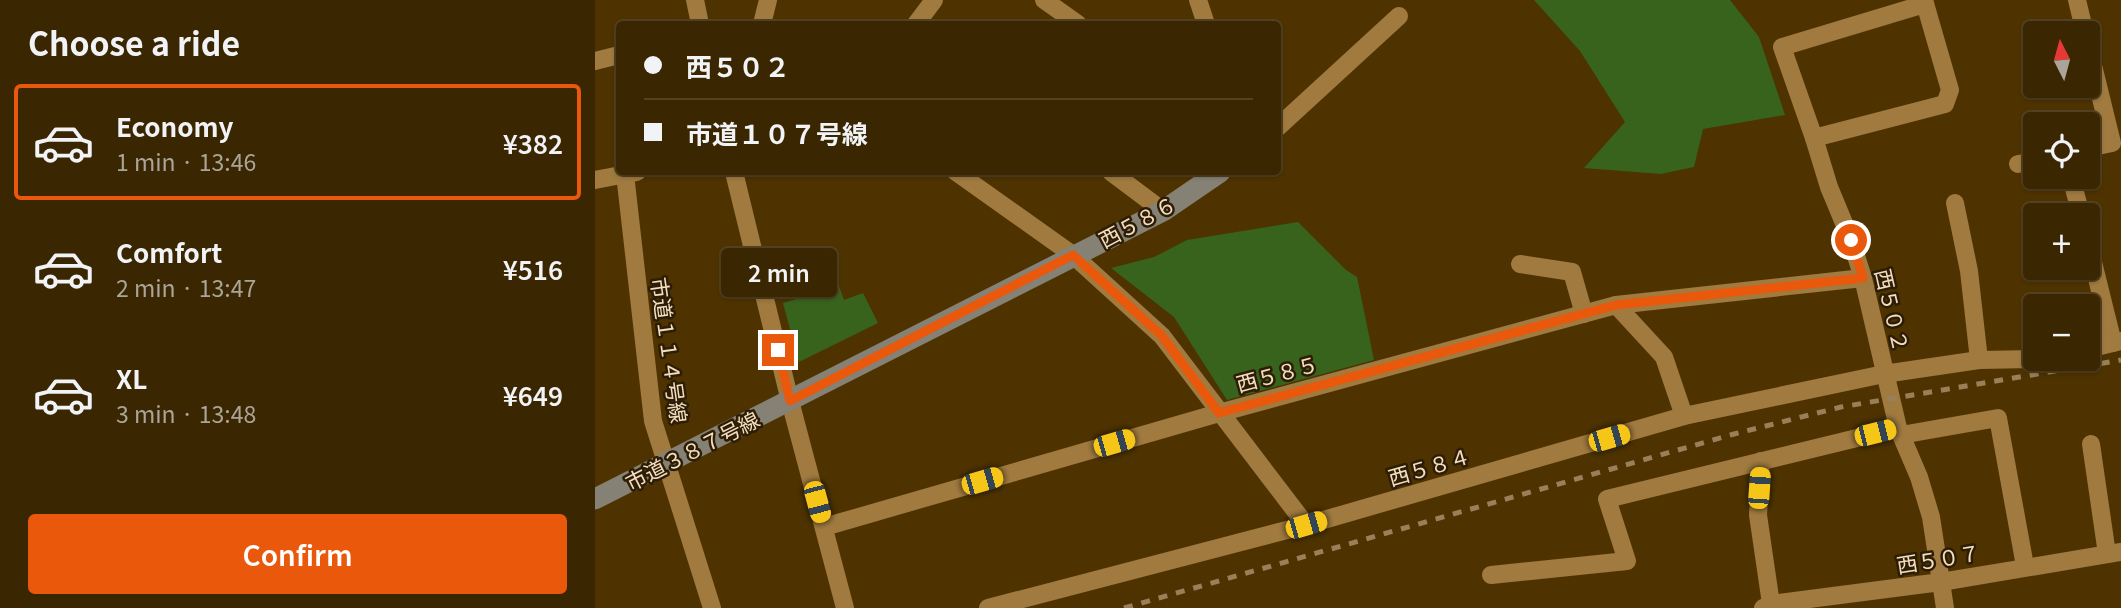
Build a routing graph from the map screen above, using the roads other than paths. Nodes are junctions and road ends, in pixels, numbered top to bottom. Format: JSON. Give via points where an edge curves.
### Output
{"nodes":[{"id":1,"x":695,"y":0,"type":"edge"},
{"id":2,"x":768,"y":0,"type":"edge"},
{"id":3,"x":934,"y":0,"type":"edge"},
{"id":4,"x":1044,"y":0,"type":"edge"},
{"id":5,"x":2077,"y":0,"type":"edge"},
{"id":6,"x":1201,"y":1,"type":"edge"},
{"id":7,"x":1925,"y":2,"type":"edge"},
{"id":8,"x":1399,"y":16,"type":"dead end"},
{"id":9,"x":700,"y":21,"type":"edge"},
{"id":10,"x":763,"y":21,"type":"edge"},
{"id":11,"x":918,"y":21,"type":"edge"},
{"id":12,"x":1073,"y":21,"type":"edge"},
{"id":13,"x":1205,"y":21,"type":"edge"},
{"id":14,"x":2082,"y":21,"type":"edge"},
{"id":15,"x":616,"y":56,"type":"edge"},
{"id":16,"x":595,"y":61,"type":"edge"},
{"id":17,"x":2100,"y":94,"type":"edge"},
{"id":18,"x":1281,"y":124,"type":"edge"},
{"id":19,"x":1814,"y":138,"type":"junction"},
{"id":20,"x":2100,"y":146,"type":"edge"},
{"id":21,"x":621,"y":175,"type":"edge"},
{"id":22,"x":631,"y":175,"type":"edge"},
{"id":23,"x":735,"y":175,"type":"edge"},
{"id":24,"x":960,"y":175,"type":"edge"},
{"id":25,"x":1115,"y":175,"type":"edge"},
{"id":26,"x":1216,"y":175,"type":"edge"},
{"id":27,"x":595,"y":180,"type":"edge"},
{"id":28,"x":1955,"y":203,"type":"dead end"},
{"id":29,"x":1163,"y":211,"type":"junction"},
{"id":30,"x":1073,"y":255,"type":"junction"},
{"id":31,"x":1520,"y":264,"type":"dead end"},
{"id":32,"x":1863,"y":278,"type":"junction"},
{"id":33,"x":2099,"y":280,"type":"edge"},
{"id":34,"x":1616,"y":305,"type":"junction"},
{"id":35,"x":1584,"y":314,"type":"junction"},
{"id":36,"x":2117,"y":342,"type":"edge"},
{"id":37,"x":2023,"y":359,"type":"edge"},
{"id":38,"x":1979,"y":360,"type":"junction"},
{"id":39,"x":1884,"y":374,"type":"junction"},
{"id":40,"x":790,"y":401,"type":"junction"},
{"id":41,"x":1219,"y":413,"type":"junction"},
{"id":42,"x":1684,"y":416,"type":"junction"},
{"id":43,"x":1900,"y":431,"type":"junction"},
{"id":44,"x":2091,"y":444,"type":"dead end"},
{"id":45,"x":1761,"y":461,"type":"junction"},
{"id":46,"x":667,"y":462,"type":"junction"},
{"id":47,"x":595,"y":499,"type":"edge"},
{"id":48,"x":1306,"y":525,"type":"junction"},
{"id":49,"x":824,"y":527,"type":"junction"},
{"id":50,"x":2114,"y":553,"type":"edge"},
{"id":51,"x":2025,"y":566,"type":"junction"},
{"id":52,"x":1491,"y":575,"type":"dead end"},
{"id":53,"x":1941,"y":582,"type":"junction"},
{"id":54,"x":1767,"y":606,"type":"edge"},
{"id":55,"x":712,"y":608,"type":"edge"},
{"id":56,"x":845,"y":608,"type":"edge"},
{"id":57,"x":988,"y":608,"type":"edge"},
{"id":58,"x":1945,"y":608,"type":"edge"}],
"edges":[{"from":1,"to":9,"type":"street"},
{"from":2,"to":10,"type":"street"},
{"from":3,"to":11,"type":"street"},
{"from":4,"to":12,"type":"street"},
{"from":5,"to":14,"type":"street"},
{"from":6,"to":13,"type":"street"},
{"from":7,"to":19,"type":"street","via":[[1950,90],[1945,104]]},
{"from":7,"to":19,"type":"street","name":"西５０２","via":[[1782,47]]},
{"from":8,"to":18,"type":"street"},
{"from":15,"to":16,"type":"street"},
{"from":17,"to":20,"type":"street","via":[[2112,143]]},
{"from":19,"to":32,"type":"street","name":"西５０２"},
{"from":21,"to":27,"type":"street"},
{"from":22,"to":46,"type":"street","name":"市道１１４号線","via":[[653,421]]},
{"from":23,"to":40,"type":"street"},
{"from":24,"to":30,"type":"street"},
{"from":25,"to":29,"type":"street"},
{"from":26,"to":29,"type":"street","name":"西５８６"},
{"from":28,"to":38,"type":"street","via":[[1969,271]]},
{"from":29,"to":30,"type":"street","name":"西５８６"},
{"from":30,"to":40,"type":"street","name":"西５８６"},
{"from":30,"to":41,"type":"street","via":[[1162,336]]},
{"from":31,"to":35,"type":"street","via":[[1572,272]]},
{"from":32,"to":34,"type":"street","name":"西５８５"},
{"from":32,"to":39,"type":"street","name":"西５０２"},
{"from":33,"to":36,"type":"street"},
{"from":34,"to":35,"type":"street","name":"西５８５"},
{"from":34,"to":42,"type":"street","via":[[1664,357]]},
{"from":35,"to":41,"type":"street","name":"西５８５"},
{"from":37,"to":38,"type":"street","name":"西５８４"},
{"from":38,"to":39,"type":"street","name":"西５８４"},
{"from":39,"to":42,"type":"street","name":"西５８４"},
{"from":39,"to":43,"type":"street","name":"西５０２"},
{"from":40,"to":46,"type":"street","name":"市道３８７号線"},
{"from":40,"to":49,"type":"street"},
{"from":41,"to":48,"type":"street"},
{"from":41,"to":49,"type":"street","name":"西５８５"},
{"from":42,"to":48,"type":"street","name":"西５８４"},
{"from":43,"to":45,"type":"street"},
{"from":43,"to":51,"type":"street","via":[[1999,418]]},
{"from":43,"to":53,"type":"street","name":"西５０２","via":[[1931,517]]},
{"from":44,"to":50,"type":"street"},
{"from":45,"to":52,"type":"street","via":[[1608,499],[1627,561]]},
{"from":45,"to":54,"type":"street","via":[[1758,515]]},
{"from":46,"to":47,"type":"street","name":"市道３８７号線"},
{"from":46,"to":55,"type":"street","name":"市道１１４号線"},
{"from":48,"to":57,"type":"street","name":"西５８４"},
{"from":49,"to":56,"type":"street"},
{"from":50,"to":51,"type":"street","name":"西５０７"},
{"from":51,"to":53,"type":"street","name":"西５０７"},
{"from":53,"to":54,"type":"street","name":"西５０７"},
{"from":53,"to":58,"type":"street","name":"西５０２"}]}
